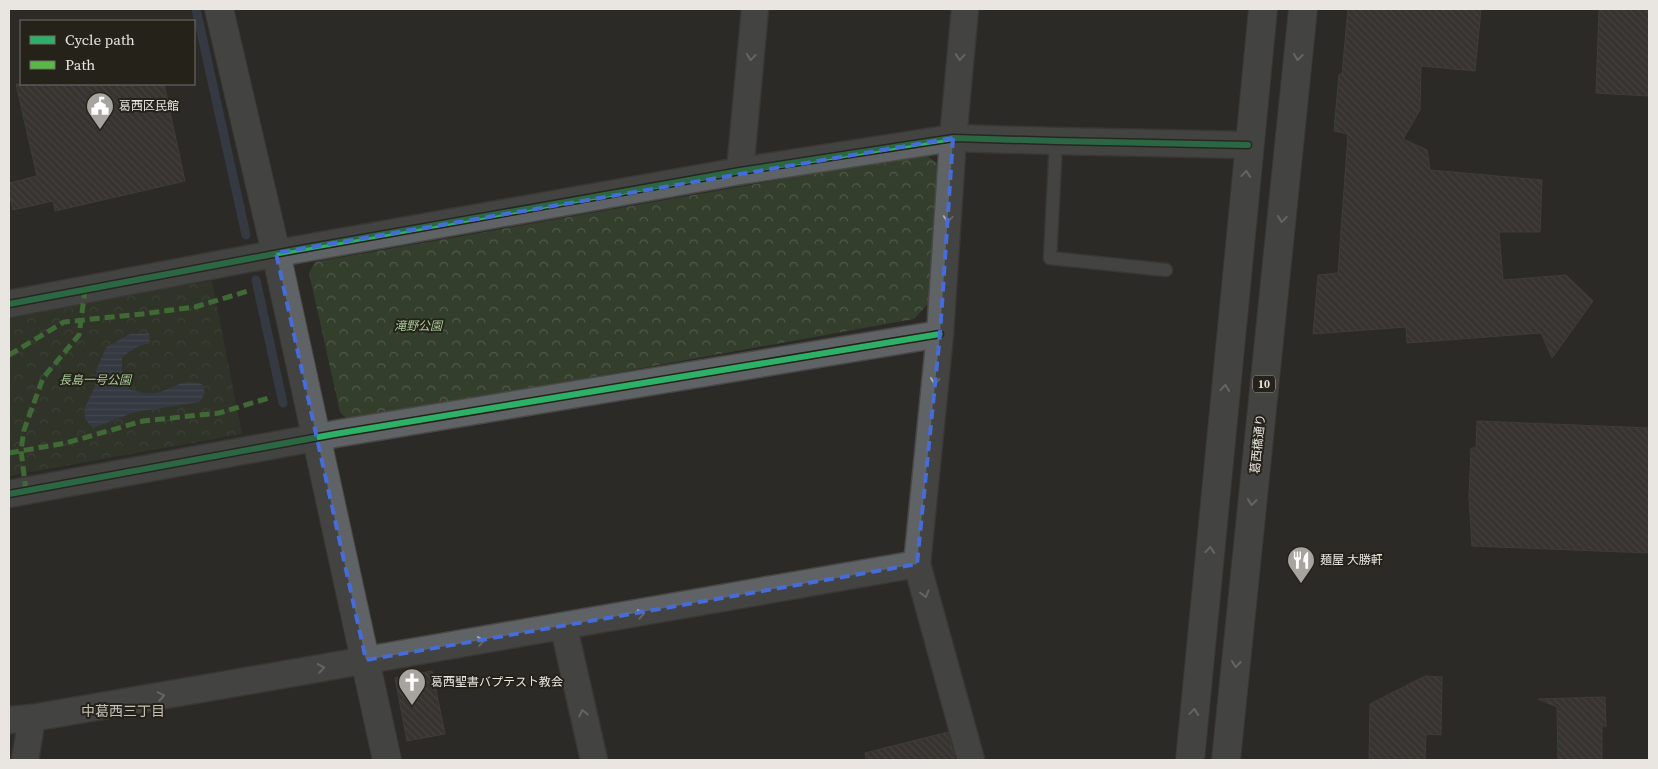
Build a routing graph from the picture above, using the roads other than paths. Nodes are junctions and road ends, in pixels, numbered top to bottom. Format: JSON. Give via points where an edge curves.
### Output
{"nodes":[{"id":1,"x":219,"y":9,"type":"edge"},
{"id":2,"x":755,"y":9,"type":"edge"},
{"id":3,"x":965,"y":9,"type":"edge"},
{"id":4,"x":1263,"y":9,"type":"edge"},
{"id":5,"x":1303,"y":9,"type":"edge"},
{"id":6,"x":953,"y":138,"type":"junction"},
{"id":7,"x":1056,"y":141,"type":"junction"},
{"id":8,"x":1248,"y":145,"type":"junction"},
{"id":9,"x":740,"y":172,"type":"junction"},
{"id":10,"x":276,"y":253,"type":"junction"},
{"id":11,"x":1166,"y":270,"type":"dead end"},
{"id":12,"x":9,"y":304,"type":"edge"},
{"id":13,"x":940,"y":334,"type":"junction"},
{"id":14,"x":316,"y":438,"type":"junction"},
{"id":15,"x":9,"y":494,"type":"edge"},
{"id":16,"x":917,"y":564,"type":"junction"},
{"id":17,"x":564,"y":628,"type":"junction"},
{"id":18,"x":366,"y":660,"type":"junction"},
{"id":19,"x":21,"y":719,"type":"edge"},
{"id":20,"x":25,"y":760,"type":"edge"},
{"id":21,"x":387,"y":760,"type":"edge"},
{"id":22,"x":594,"y":760,"type":"edge"},
{"id":23,"x":971,"y":760,"type":"edge"},
{"id":24,"x":1190,"y":760,"type":"edge"},
{"id":25,"x":1226,"y":760,"type":"edge"}],
"edges":[{"from":1,"to":10,"type":"street"},
{"from":2,"to":9,"type":"street","one_way":true},
{"from":3,"to":6,"type":"street","one_way":true},
{"from":4,"to":8,"type":"main road"},
{"from":5,"to":25,"type":"main road","name":"葛西橋通り","number":"10","one_way":true},
{"from":6,"to":7,"type":"street"},
{"from":6,"to":9,"type":"street"},
{"from":6,"to":13,"type":"street","one_way":true},
{"from":7,"to":8,"type":"street"},
{"from":7,"to":11,"type":"lane","via":[[1050,258]]},
{"from":24,"to":8,"type":"main road","one_way":true},
{"from":9,"to":10,"type":"street"},
{"from":10,"to":12,"type":"street"},
{"from":10,"to":14,"type":"street"},
{"from":13,"to":14,"type":"street"},
{"from":13,"to":16,"type":"street","one_way":true},
{"from":14,"to":15,"type":"street"},
{"from":14,"to":18,"type":"street"},
{"from":17,"to":16,"type":"street","one_way":true},
{"from":16,"to":23,"type":"street","one_way":true},
{"from":18,"to":17,"type":"street","one_way":true},
{"from":22,"to":17,"type":"street","one_way":true},
{"from":19,"to":18,"type":"street","one_way":true},
{"from":18,"to":21,"type":"street"},
{"from":19,"to":20,"type":"street"}]}
